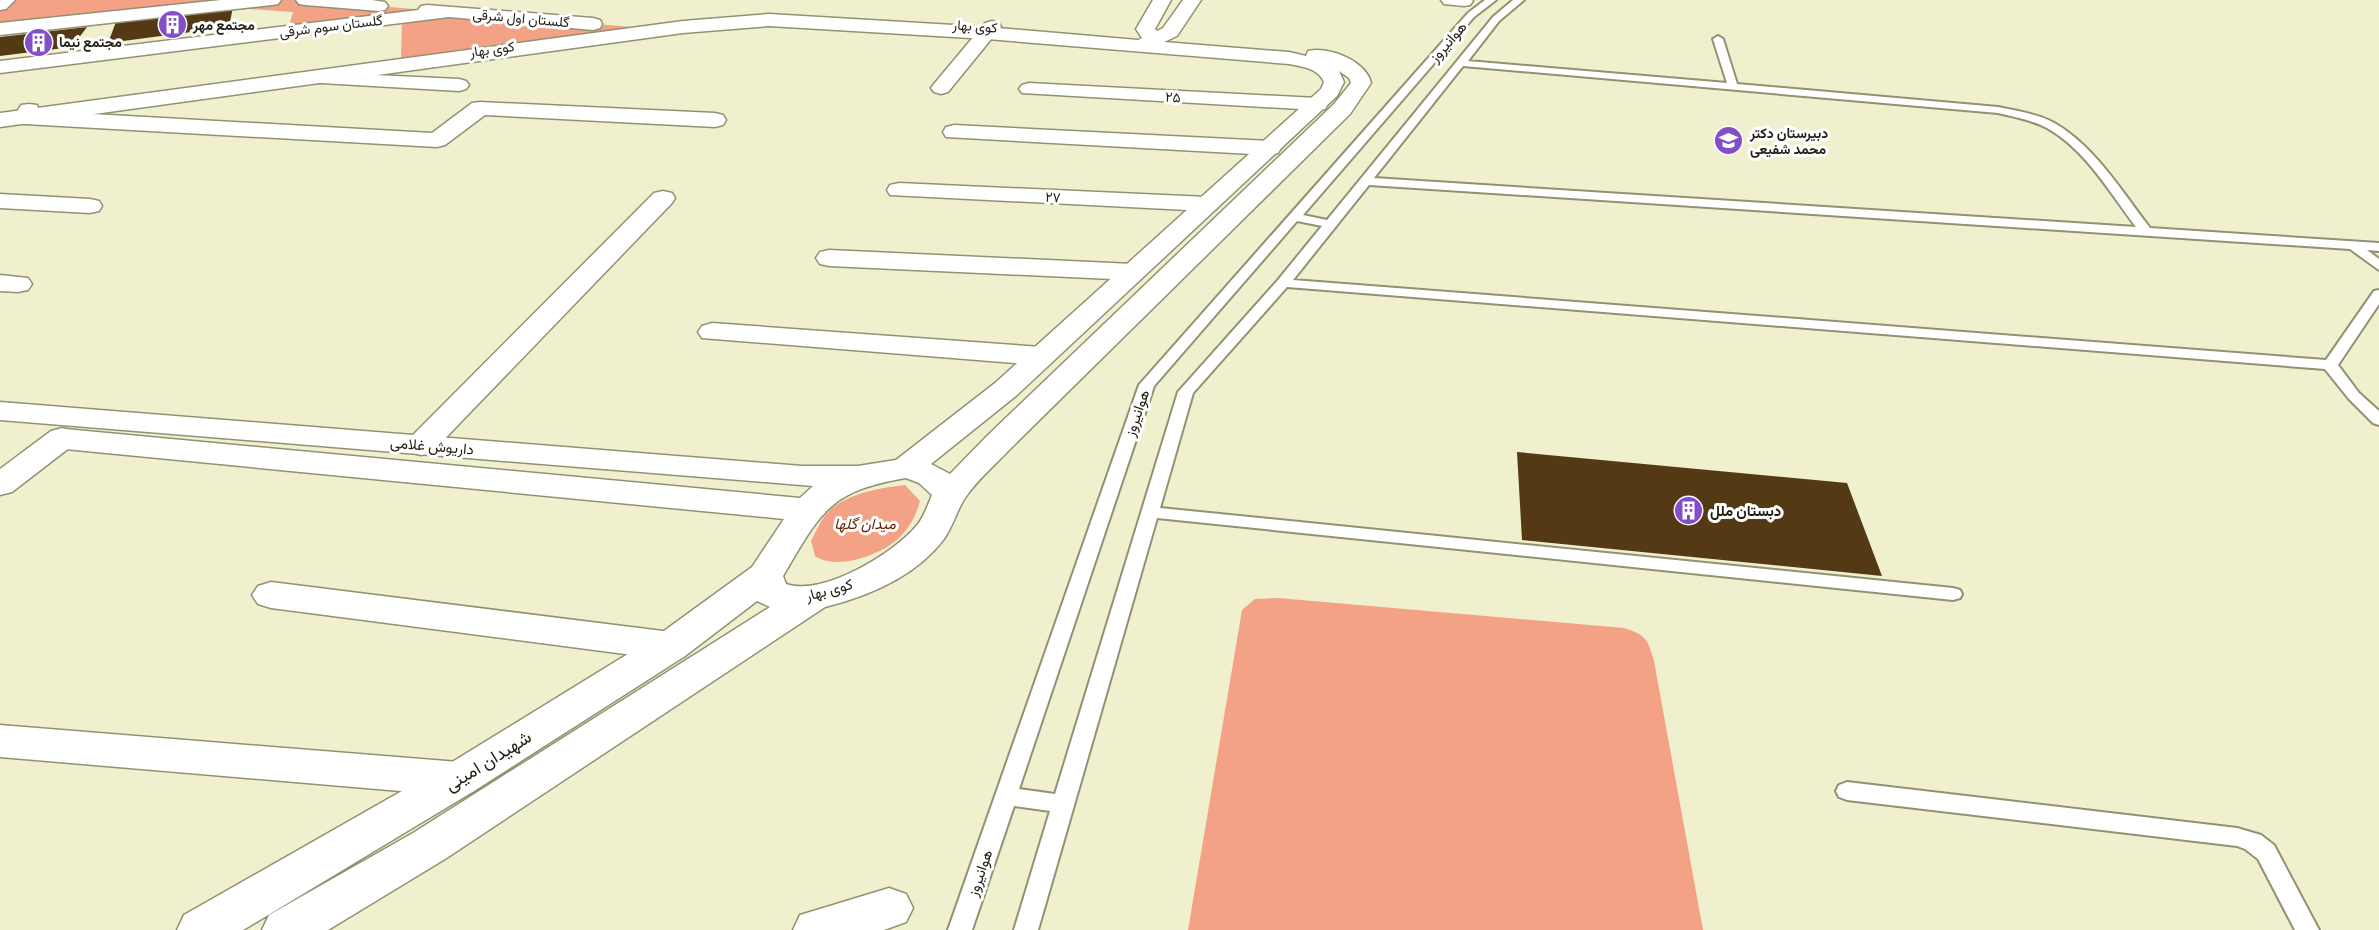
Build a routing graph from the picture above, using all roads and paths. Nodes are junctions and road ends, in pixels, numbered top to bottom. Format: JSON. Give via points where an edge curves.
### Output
{"nodes":[{"id":1,"x":6,"y":0,"type":"edge"},
{"id":2,"x":272,"y":0,"type":"edge"},
{"id":3,"x":305,"y":0,"type":"edge"},
{"id":4,"x":1162,"y":0,"type":"edge"},
{"id":5,"x":1192,"y":0,"type":"edge"},
{"id":6,"x":1491,"y":0,"type":"edge"},
{"id":7,"x":1515,"y":1,"type":"edge"},
{"id":8,"x":0,"y":4,"type":"edge"},
{"id":9,"x":448,"y":12,"type":"junction"},
{"id":10,"x":593,"y":24,"type":"dead end"},
{"id":11,"x":0,"y":29,"type":"edge"},
{"id":12,"x":989,"y":30,"type":"junction"},
{"id":13,"x":1718,"y":39,"type":"dead end"},
{"id":14,"x":1149,"y":41,"type":"junction"},
{"id":15,"x":1461,"y":63,"type":"junction"},
{"id":16,"x":0,"y":67,"type":"edge"},
{"id":17,"x":311,"y":78,"type":"junction"},
{"id":18,"x":459,"y":85,"type":"dead end"},
{"id":19,"x":1733,"y":87,"type":"junction"},
{"id":20,"x":941,"y":88,"type":"dead end"},
{"id":21,"x":1029,"y":89,"type":"dead end"},
{"id":22,"x":1420,"y":93,"type":"junction"},
{"id":23,"x":1317,"y":104,"type":"junction"},
{"id":24,"x":27,"y":113,"type":"junction"},
{"id":25,"x":0,"y":114,"type":"edge"},
{"id":26,"x":0,"y":120,"type":"edge"},
{"id":27,"x":715,"y":120,"type":"dead end"},
{"id":28,"x":954,"y":132,"type":"dead end"},
{"id":29,"x":1269,"y":148,"type":"junction"},
{"id":30,"x":1366,"y":181,"type":"junction"},
{"id":31,"x":899,"y":190,"type":"dead end"},
{"id":32,"x":663,"y":198,"type":"dead end"},
{"id":33,"x":0,"y":201,"type":"edge"},
{"id":34,"x":1208,"y":204,"type":"junction"},
{"id":35,"x":90,"y":206,"type":"dead end"},
{"id":36,"x":1294,"y":217,"type":"junction"},
{"id":37,"x":1329,"y":224,"type":"junction"},
{"id":38,"x":2146,"y":232,"type":"junction"},
{"id":39,"x":2354,"y":246,"type":"junction"},
{"id":40,"x":2379,"y":247,"type":"edge"},
{"id":41,"x":829,"y":258,"type":"dead end"},
{"id":42,"x":2379,"y":266,"type":"edge"},
{"id":43,"x":1133,"y":272,"type":"junction"},
{"id":44,"x":1283,"y":283,"type":"junction"},
{"id":45,"x":2379,"y":294,"type":"edge"},
{"id":46,"x":712,"y":332,"type":"dead end"},
{"id":47,"x":1041,"y":356,"type":"junction"},
{"id":48,"x":2330,"y":365,"type":"junction"},
{"id":49,"x":0,"y":411,"type":"edge"},
{"id":50,"x":2379,"y":420,"type":"edge"},
{"id":51,"x":0,"y":433,"type":"edge"},
{"id":52,"x":62,"y":438,"type":"junction"},
{"id":53,"x":421,"y":445,"type":"junction"},
{"id":54,"x":906,"y":468,"type":"junction"},
{"id":55,"x":864,"y":474,"type":"junction"},
{"id":56,"x":0,"y":485,"type":"edge"},
{"id":57,"x":949,"y":495,"type":"junction"},
{"id":58,"x":807,"y":510,"type":"junction"},
{"id":59,"x":1150,"y":513,"type":"junction"},
{"id":60,"x":765,"y":576,"type":"junction"},
{"id":61,"x":1953,"y":594,"type":"dead end"},
{"id":62,"x":271,"y":595,"type":"dead end"},
{"id":63,"x":812,"y":598,"type":"junction"},
{"id":64,"x":671,"y":646,"type":"junction"},
{"id":65,"x":0,"y":741,"type":"edge"},
{"id":66,"x":459,"y":779,"type":"junction"},
{"id":67,"x":1847,"y":791,"type":"dead end"},
{"id":68,"x":1006,"y":795,"type":"junction"},
{"id":69,"x":1063,"y":804,"type":"junction"},
{"id":70,"x":889,"y":908,"type":"dead end"},
{"id":71,"x":201,"y":930,"type":"edge"},
{"id":72,"x":286,"y":930,"type":"edge"},
{"id":73,"x":817,"y":930,"type":"edge"},
{"id":74,"x":960,"y":930,"type":"edge"},
{"id":75,"x":1026,"y":930,"type":"edge"},
{"id":76,"x":2307,"y":930,"type":"edge"}],
"edges":[{"from":1,"to":8,"type":"street"},
{"from":2,"to":11,"type":"street"},
{"from":3,"to":9,"type":"street","name":"گلستان اول شرقی"},
{"from":4,"to":14,"type":"street","via":[[1145,29]]},
{"from":5,"to":14,"type":"street","via":[[1170,32]]},
{"from":6,"to":22,"type":"lane","name":"هوانیروز","via":[[1471,15]]},
{"from":7,"to":15,"type":"lane","name":"هوانیروز"},
{"from":9,"to":10,"type":"street","name":"گلستان اول شرقی"},
{"from":9,"to":16,"type":"street","name":"گلستان سوم شرقی"},
{"from":12,"to":14,"type":"street","name":"کوی بهار"},
{"from":12,"to":17,"type":"street","name":"کوی بهار","via":[[769,20],[683,27]]},
{"from":12,"to":20,"type":"street"},
{"from":12,"to":24,"type":"street","name":"کوی بهار","via":[[801,16],[723,17]]},
{"from":13,"to":19,"type":"lane"},
{"from":14,"to":23,"type":"street","name":"کوی بهار","via":[[1316,64],[1329,71],[1334,82]]},
{"from":14,"to":57,"type":"street","name":"کوی بهار","via":[[1310,53],[1350,68],[1359,75],[1361,83],[1342,110]]},
{"from":15,"to":19,"type":"lane"},
{"from":15,"to":22,"type":"lane","name":"هوانیروز"},
{"from":17,"to":18,"type":"street"},
{"from":17,"to":24,"type":"street","name":"کوی بهار"},
{"from":19,"to":38,"type":"lane","via":[[1998,110],[2052,126],[2073,142]]},
{"from":21,"to":23,"type":"street","name":"۲۵"},
{"from":22,"to":30,"type":"lane","name":"هوانیروز"},
{"from":22,"to":36,"type":"lane","name":"هوانیروز"},
{"from":23,"to":29,"type":"street","name":"کوی بهار"},
{"from":24,"to":25,"type":"street","name":"کوی بهار"},
{"from":24,"to":26,"type":"street","name":"کوی بهار"},
{"from":24,"to":27,"type":"street","via":[[437,140],[480,108]]},
{"from":28,"to":29,"type":"street"},
{"from":29,"to":34,"type":"street","name":"کوی بهار"},
{"from":30,"to":37,"type":"lane","name":"هوانیروز"},
{"from":30,"to":38,"type":"lane"},
{"from":31,"to":34,"type":"street","name":"۲۷"},
{"from":32,"to":53,"type":"street"},
{"from":33,"to":35,"type":"street"},
{"from":34,"to":43,"type":"street","name":"کوی بهار"},
{"from":36,"to":37,"type":"lane"},
{"from":36,"to":68,"type":"lane","name":"هوانیروز","via":[[1147,385]]},
{"from":37,"to":44,"type":"lane","name":"هوانیروز"},
{"from":38,"to":39,"type":"lane"},
{"from":39,"to":40,"type":"lane"},
{"from":39,"to":42,"type":"lane"},
{"from":41,"to":43,"type":"street"},
{"from":43,"to":47,"type":"street","name":"کوی بهار"},
{"from":44,"to":48,"type":"lane"},
{"from":44,"to":59,"type":"lane","name":"هوانیروز","via":[[1186,392]]},
{"from":45,"to":48,"type":"lane"},
{"from":46,"to":47,"type":"street"},
{"from":47,"to":54,"type":"street","name":"کوی بهار","via":[[1006,389]]},
{"from":48,"to":50,"type":"lane"},
{"from":49,"to":53,"type":"street","name":"داریوش غلامی"},
{"from":51,"to":52,"type":"street","name":"داریوش غلامی"},
{"from":52,"to":56,"type":"street"},
{"from":52,"to":58,"type":"street","name":"داریوش غلامی"},
{"from":53,"to":55,"type":"street","name":"داریوش غلامی","via":[[802,476]]},
{"from":54,"to":55,"type":"street"},
{"from":54,"to":57,"type":"street","via":[[934,477]]},
{"from":55,"to":58,"type":"street","via":[[833,488]]},
{"from":57,"to":63,"type":"street","name":"کوی بهار","via":[[928,535],[907,554],[864,580]]},
{"from":58,"to":60,"type":"street"},
{"from":59,"to":61,"type":"lane"},
{"from":59,"to":69,"type":"lane","name":"هوانیروز"},
{"from":60,"to":63,"type":"street","name":"کوی بهار","via":[[774,595]]},
{"from":60,"to":64,"type":"street","name":"شهیدان امینی"},
{"from":62,"to":64,"type":"street"},
{"from":63,"to":72,"type":"street","via":[[429,846]]},
{"from":64,"to":66,"type":"street","name":"شهیدان امینی"},
{"from":65,"to":66,"type":"street"},
{"from":66,"to":71,"type":"street","name":"شهیدان امینی"},
{"from":67,"to":76,"type":"lane","via":[[2238,837],[2266,852]]},
{"from":68,"to":69,"type":"lane"},
{"from":68,"to":74,"type":"lane","name":"هوانیروز"},
{"from":69,"to":75,"type":"lane","name":"هوانیروز"},
{"from":70,"to":73,"type":"street"}]}
